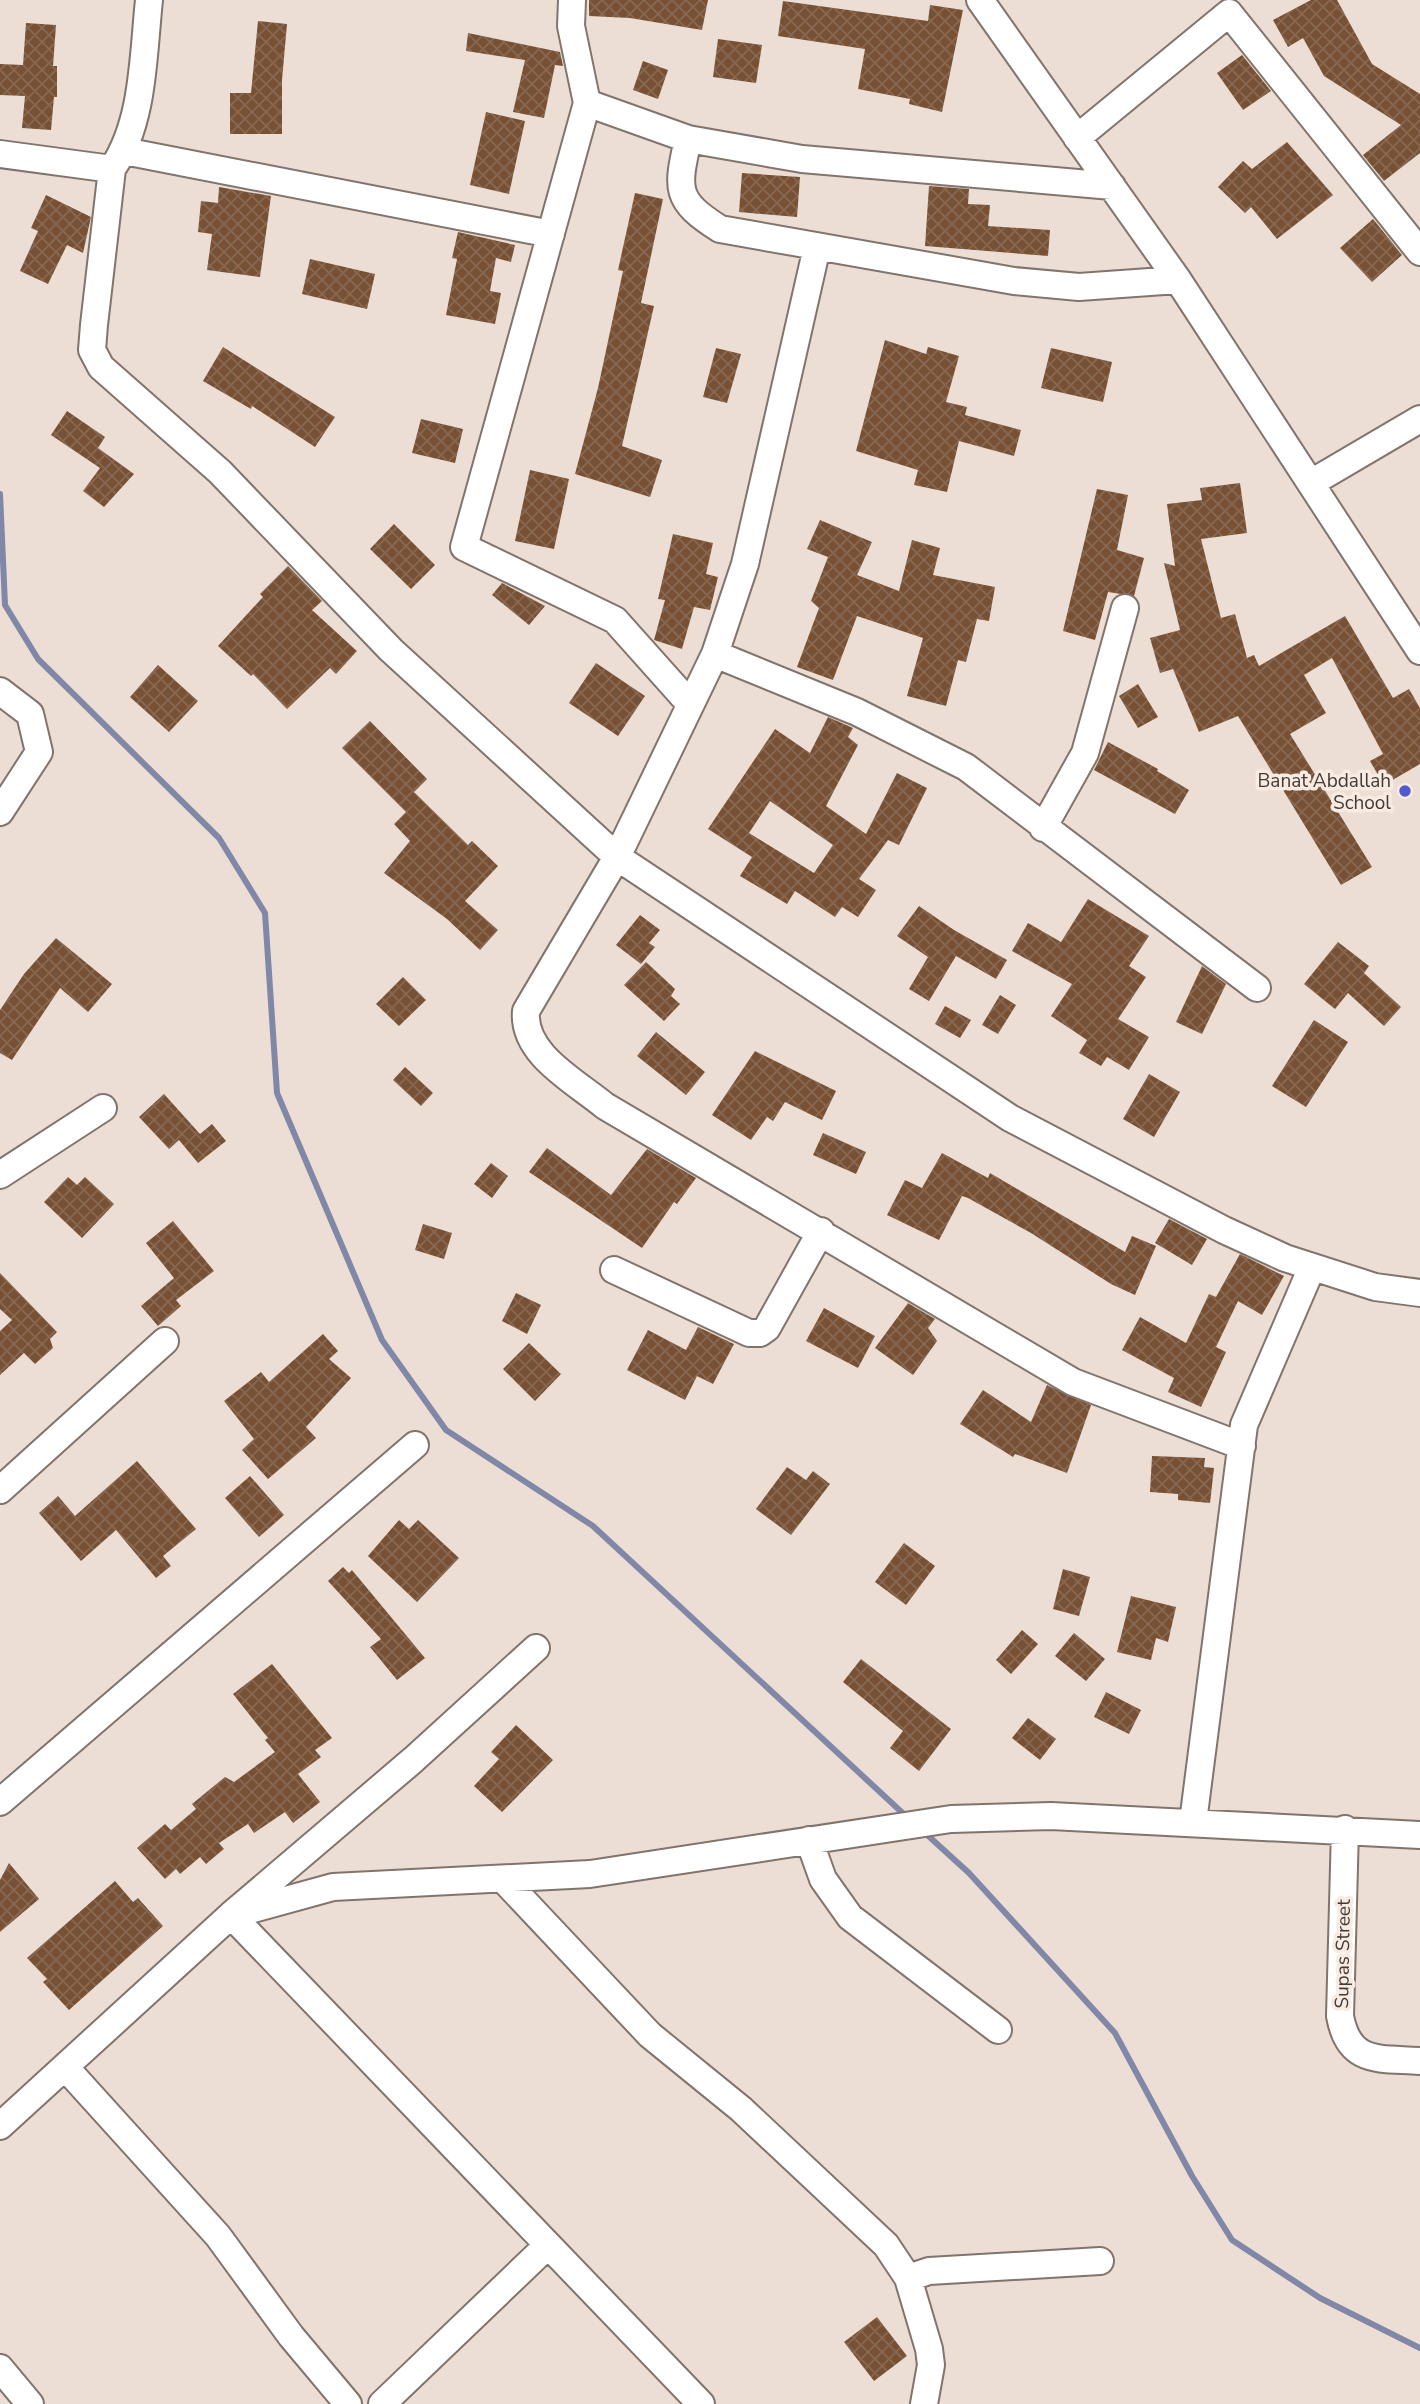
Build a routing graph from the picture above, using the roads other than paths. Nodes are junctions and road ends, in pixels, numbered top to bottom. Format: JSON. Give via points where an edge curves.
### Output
{"nodes":[{"id":1,"x":149,"y":0,"type":"edge"},
{"id":2,"x":572,"y":0,"type":"edge"},
{"id":3,"x":980,"y":0,"type":"edge"},
{"id":4,"x":587,"y":103,"type":"junction"},
{"id":5,"x":1077,"y":138,"type":"junction"},
{"id":6,"x":688,"y":139,"type":"junction"},
{"id":7,"x":0,"y":154,"type":"edge"},
{"id":8,"x":118,"y":160,"type":"junction"},
{"id":9,"x":1112,"y":186,"type":"junction"},
{"id":10,"x":551,"y":234,"type":"junction"},
{"id":11,"x":817,"y":247,"type":"junction"},
{"id":12,"x":1420,"y":252,"type":"edge"},
{"id":13,"x":1178,"y":280,"type":"junction"},
{"id":14,"x":1420,"y":419,"type":"edge"},
{"id":15,"x":1311,"y":483,"type":"junction"},
{"id":16,"x":1125,"y":608,"type":"dead end"},
{"id":17,"x":1420,"y":651,"type":"edge"},
{"id":18,"x":715,"y":654,"type":"junction"},
{"id":19,"x":0,"y":691,"type":"edge"},
{"id":20,"x":690,"y":704,"type":"junction"},
{"id":21,"x":0,"y":812,"type":"edge"},
{"id":22,"x":1043,"y":828,"type":"junction"},
{"id":23,"x":617,"y":857,"type":"junction"},
{"id":24,"x":1256,"y":988,"type":"dead end"},
{"id":25,"x":103,"y":1108,"type":"dead end"},
{"id":26,"x":0,"y":1175,"type":"edge"},
{"id":27,"x":821,"y":1231,"type":"junction"},
{"id":28,"x":1312,"y":1266,"type":"junction"},
{"id":29,"x":614,"y":1270,"type":"dead end"},
{"id":30,"x":1420,"y":1293,"type":"edge"},
{"id":31,"x":165,"y":1341,"type":"dead end"},
{"id":32,"x":415,"y":1446,"type":"dead end"},
{"id":33,"x":1242,"y":1446,"type":"junction"},
{"id":34,"x":0,"y":1490,"type":"edge"},
{"id":35,"x":536,"y":1648,"type":"dead end"},
{"id":36,"x":0,"y":1802,"type":"edge"},
{"id":37,"x":1193,"y":1822,"type":"junction"},
{"id":38,"x":1345,"y":1829,"type":"junction"},
{"id":39,"x":1420,"y":1835,"type":"edge"},
{"id":40,"x":809,"y":1840,"type":"junction"},
{"id":41,"x":503,"y":1879,"type":"junction"},
{"id":42,"x":230,"y":1915,"type":"junction"},
{"id":43,"x":998,"y":2030,"type":"dead end"},
{"id":44,"x":1420,"y":2061,"type":"edge"},
{"id":45,"x":65,"y":2067,"type":"junction"},
{"id":46,"x":0,"y":2126,"type":"edge"},
{"id":47,"x":547,"y":2246,"type":"junction"},
{"id":48,"x":1100,"y":2260,"type":"dead end"},
{"id":49,"x":908,"y":2278,"type":"junction"},
{"id":50,"x":0,"y":2368,"type":"edge"},
{"id":51,"x":30,"y":2404,"type":"edge"},
{"id":52,"x":348,"y":2404,"type":"edge"},
{"id":53,"x":382,"y":2404,"type":"edge"},
{"id":54,"x":701,"y":2404,"type":"edge"},
{"id":55,"x":924,"y":2404,"type":"edge"}],
"edges":[{"from":1,"to":8,"type":"street","via":[[132,128]]},
{"from":2,"to":4,"type":"street","via":[[571,26]]},
{"from":3,"to":5,"type":"street"},
{"from":4,"to":6,"type":"street"},
{"from":4,"to":10,"type":"street"},
{"from":5,"to":9,"type":"street"},
{"from":5,"to":12,"type":"street","via":[[1229,13]]},
{"from":6,"to":9,"type":"street","via":[[802,159]]},
{"from":6,"to":11,"type":"street","via":[[679,180],[682,197],[693,212],[720,229]]},
{"from":7,"to":8,"type":"street"},
{"from":8,"to":10,"type":"street"},
{"from":8,"to":23,"type":"street","via":[[92,350],[101,368],[220,472],[391,650]]},
{"from":9,"to":13,"type":"street"},
{"from":10,"to":20,"type":"street","via":[[464,547],[615,620]]},
{"from":11,"to":13,"type":"street","via":[[1079,287]]},
{"from":11,"to":18,"type":"street","via":[[745,564]]},
{"from":13,"to":15,"type":"street"},
{"from":14,"to":15,"type":"street"},
{"from":15,"to":17,"type":"street"},
{"from":16,"to":22,"type":"street","via":[[1085,753]]},
{"from":18,"to":20,"type":"street"},
{"from":18,"to":22,"type":"street","via":[[857,712],[966,767]]},
{"from":19,"to":21,"type":"street","via":[[30,714],[40,752]]},
{"from":20,"to":23,"type":"street"},
{"from":22,"to":24,"type":"street"},
{"from":23,"to":27,"type":"street","via":[[526,1011],[524,1024],[532,1044],[605,1106]]},
{"from":23,"to":28,"type":"street","via":[[1010,1118],[1224,1230]]},
{"from":25,"to":26,"type":"street"},
{"from":27,"to":29,"type":"street","via":[[760,1333],[748,1334]]},
{"from":27,"to":33,"type":"street","via":[[1073,1382]]},
{"from":28,"to":30,"type":"street","via":[[1375,1287]]},
{"from":28,"to":33,"type":"street","via":[[1244,1425]]},
{"from":31,"to":34,"type":"street"},
{"from":32,"to":36,"type":"street"},
{"from":33,"to":37,"type":"street"},
{"from":35,"to":42,"type":"street","via":[[413,1760]]},
{"from":37,"to":38,"type":"street"},
{"from":37,"to":40,"type":"street","via":[[1051,1816],[951,1819]]},
{"from":38,"to":39,"type":"street"},
{"from":38,"to":44,"type":"street","name":"Supas Street","via":[[1343,2032],[1366,2057]]},
{"from":40,"to":41,"type":"street","via":[[590,1874]]},
{"from":40,"to":43,"type":"street","via":[[823,1879],[850,1917]]},
{"from":41,"to":42,"type":"street","via":[[333,1887]]},
{"from":41,"to":49,"type":"street","via":[[650,2035],[741,2109],[860,2219],[886,2245]]},
{"from":42,"to":45,"type":"street"},
{"from":42,"to":47,"type":"street"},
{"from":45,"to":46,"type":"street"},
{"from":45,"to":52,"type":"street","via":[[218,2236]]},
{"from":47,"to":53,"type":"street"},
{"from":47,"to":54,"type":"street"},
{"from":48,"to":49,"type":"street","via":[[929,2271]]},
{"from":49,"to":55,"type":"street","via":[[929,2348],[931,2365]]},
{"from":50,"to":51,"type":"street"}]}
